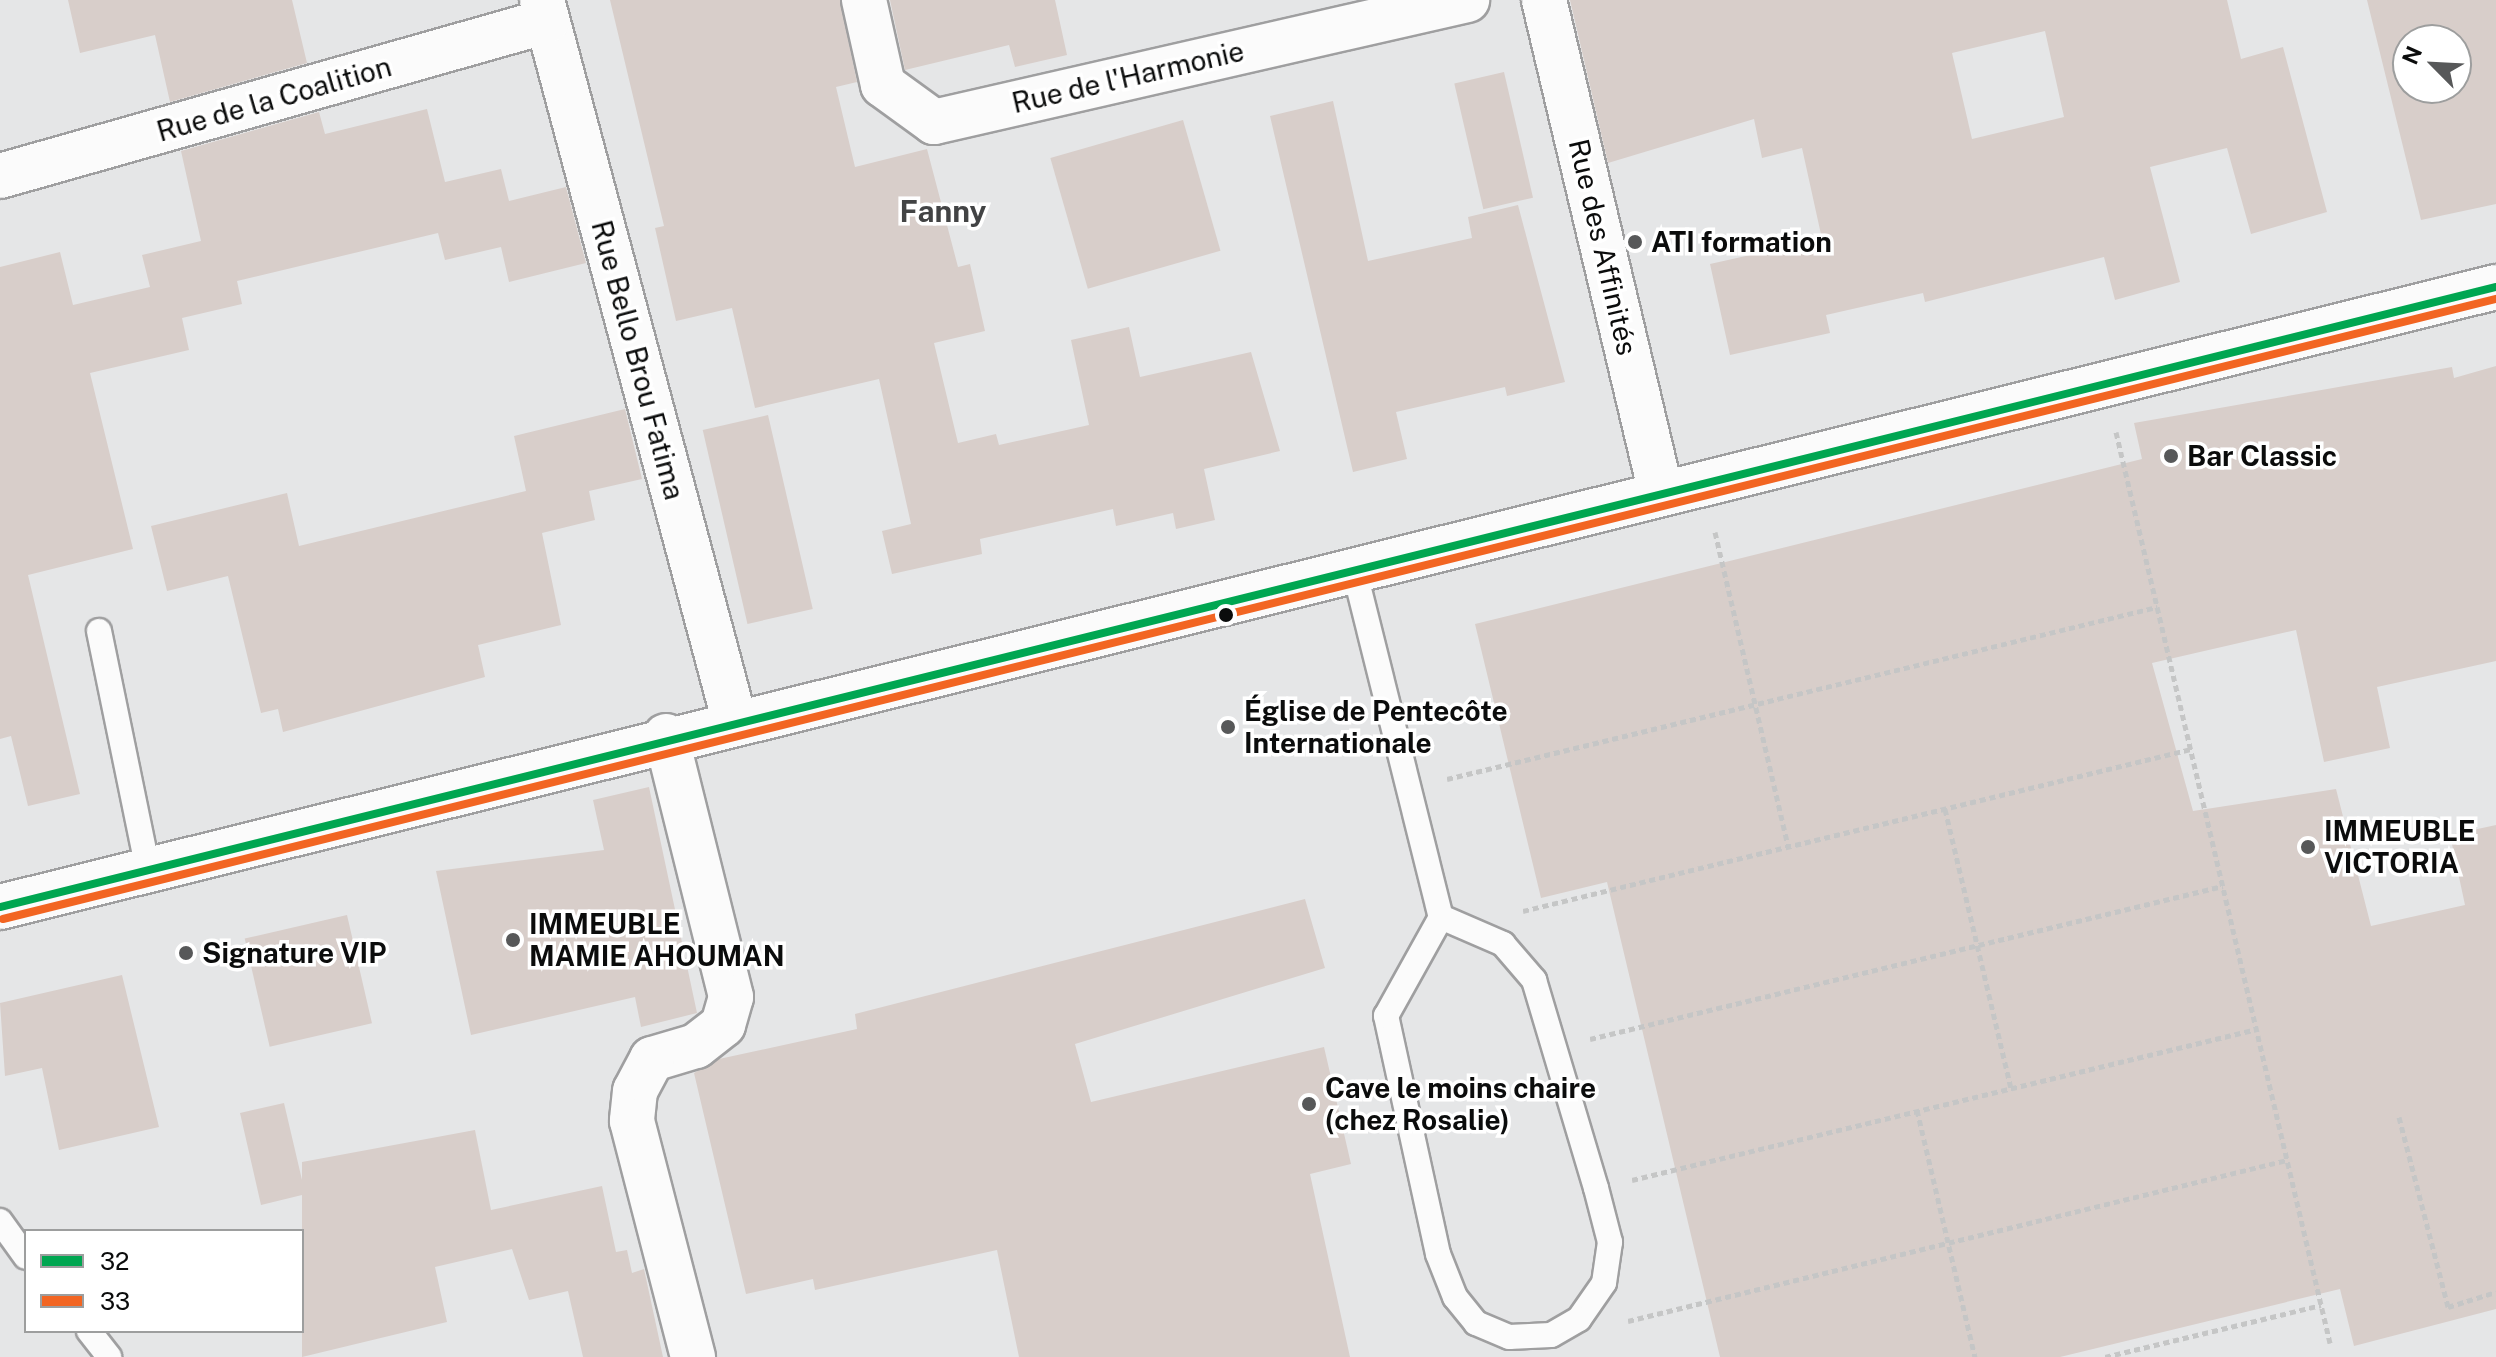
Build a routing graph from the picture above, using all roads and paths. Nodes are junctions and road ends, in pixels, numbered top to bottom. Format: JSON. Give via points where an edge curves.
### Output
{"nodes":[{"id":1,"x":864,"y":0,"type":"edge"},
{"id":2,"x":1467,"y":0,"type":"edge"},
{"id":3,"x":1544,"y":0,"type":"edge"},
{"id":4,"x":545,"y":11,"type":"edge"},
{"id":5,"x":0,"y":176,"type":"edge"},
{"id":6,"x":2496,"y":287,"type":"edge"},
{"id":7,"x":2105,"y":384,"type":"junction"},
{"id":8,"x":1703,"y":483,"type":"junction"},
{"id":9,"x":1661,"y":493,"type":"junction"},
{"id":10,"x":1355,"y":573,"type":"junction"},
{"id":11,"x":2157,"y":607,"type":"junction"},
{"id":12,"x":99,"y":631,"type":"dead end"},
{"id":13,"x":1755,"y":704,"type":"junction"},
{"id":14,"x":734,"y":719,"type":"junction"},
{"id":15,"x":666,"y":736,"type":"junction"},
{"id":16,"x":2191,"y":749,"type":"junction"},
{"id":17,"x":1410,"y":788,"type":"junction"},
{"id":18,"x":1945,"y":809,"type":"junction"},
{"id":19,"x":1788,"y":846,"type":"junction"},
{"id":20,"x":148,"y":869,"type":"junction"},
{"id":21,"x":2223,"y":886,"type":"junction"},
{"id":22,"x":0,"y":907,"type":"edge"},
{"id":23,"x":1452,"y":922,"type":"junction"},
{"id":24,"x":1977,"y":946,"type":"junction"},
{"id":25,"x":2257,"y":1029,"type":"junction"},
{"id":26,"x":1557,"y":1047,"type":"junction"},
{"id":27,"x":2011,"y":1088,"type":"junction"},
{"id":28,"x":1917,"y":1110,"type":"junction"},
{"id":29,"x":2399,"y":1117,"type":"dead end"},
{"id":30,"x":2287,"y":1160,"type":"junction"},
{"id":31,"x":1596,"y":1188,"type":"junction"},
{"id":32,"x":0,"y":1221,"type":"edge"},
{"id":33,"x":1948,"y":1243,"type":"junction"},
{"id":34,"x":24,"y":1254,"type":"edge"},
{"id":35,"x":2496,"y":1292,"type":"edge"},
{"id":36,"x":2321,"y":1305,"type":"junction"},
{"id":37,"x":1613,"y":1324,"type":"dead end"},
{"id":38,"x":91,"y":1333,"type":"edge"},
{"id":39,"x":2330,"y":1343,"type":"dead end"},
{"id":40,"x":109,"y":1357,"type":"edge"},
{"id":41,"x":693,"y":1357,"type":"edge"},
{"id":42,"x":1975,"y":1357,"type":"edge"},
{"id":43,"x":2105,"y":1357,"type":"edge"}],
"edges":[{"from":1,"to":2,"type":"street","name":"Rue de l'Harmonie","via":[[883,85],[934,122]]},
{"from":3,"to":9,"type":"street","name":"Rue des Affinités"},
{"from":4,"to":5,"type":"street","name":"Rue de la Coalition"},
{"from":4,"to":14,"type":"street","name":"Rue Bello Brou Fatima"},
{"from":6,"to":7,"type":"street"},
{"from":7,"to":8,"type":"street"},
{"from":7,"to":11,"type":"path"},
{"from":8,"to":9,"type":"street"},
{"from":8,"to":13,"type":"path"},
{"from":9,"to":10,"type":"street"},
{"from":10,"to":14,"type":"street"},
{"from":10,"to":17,"type":"lane"},
{"from":11,"to":13,"type":"path"},
{"from":11,"to":16,"type":"path"},
{"from":12,"to":20,"type":"lane"},
{"from":13,"to":17,"type":"path"},
{"from":13,"to":19,"type":"path"},
{"from":14,"to":15,"type":"street"},
{"from":15,"to":20,"type":"street"},
{"from":15,"to":41,"type":"street","via":[[731,997],[723,1025],[696,1046],[652,1059],[635,1091],[632,1121]]},
{"from":16,"to":18,"type":"path"},
{"from":16,"to":21,"type":"path"},
{"from":17,"to":23,"type":"lane"},
{"from":18,"to":19,"type":"path"},
{"from":18,"to":24,"type":"path"},
{"from":19,"to":23,"type":"path"},
{"from":20,"to":22,"type":"street"},
{"from":21,"to":24,"type":"path"},
{"from":21,"to":25,"type":"path"},
{"from":23,"to":26,"type":"lane","via":[[1519,961],[1534,980]]},
{"from":23,"to":31,"type":"lane","via":[[1386,1016],[1438,1254],[1455,1297],[1476,1323],[1509,1337],[1551,1335],[1592,1305],[1610,1242]]},
{"from":24,"to":26,"type":"path"},
{"from":24,"to":27,"type":"path"},
{"from":25,"to":27,"type":"path"},
{"from":25,"to":30,"type":"path"},
{"from":26,"to":31,"type":"lane"},
{"from":27,"to":28,"type":"path"},
{"from":28,"to":31,"type":"path"},
{"from":28,"to":33,"type":"path"},
{"from":29,"to":35,"type":"path","via":[[2448,1307]]},
{"from":30,"to":33,"type":"path"},
{"from":30,"to":36,"type":"path"},
{"from":32,"to":34,"type":"lane"},
{"from":33,"to":37,"type":"path"},
{"from":33,"to":42,"type":"path"},
{"from":36,"to":39,"type":"path"},
{"from":36,"to":43,"type":"path"},
{"from":38,"to":40,"type":"lane"}]}
